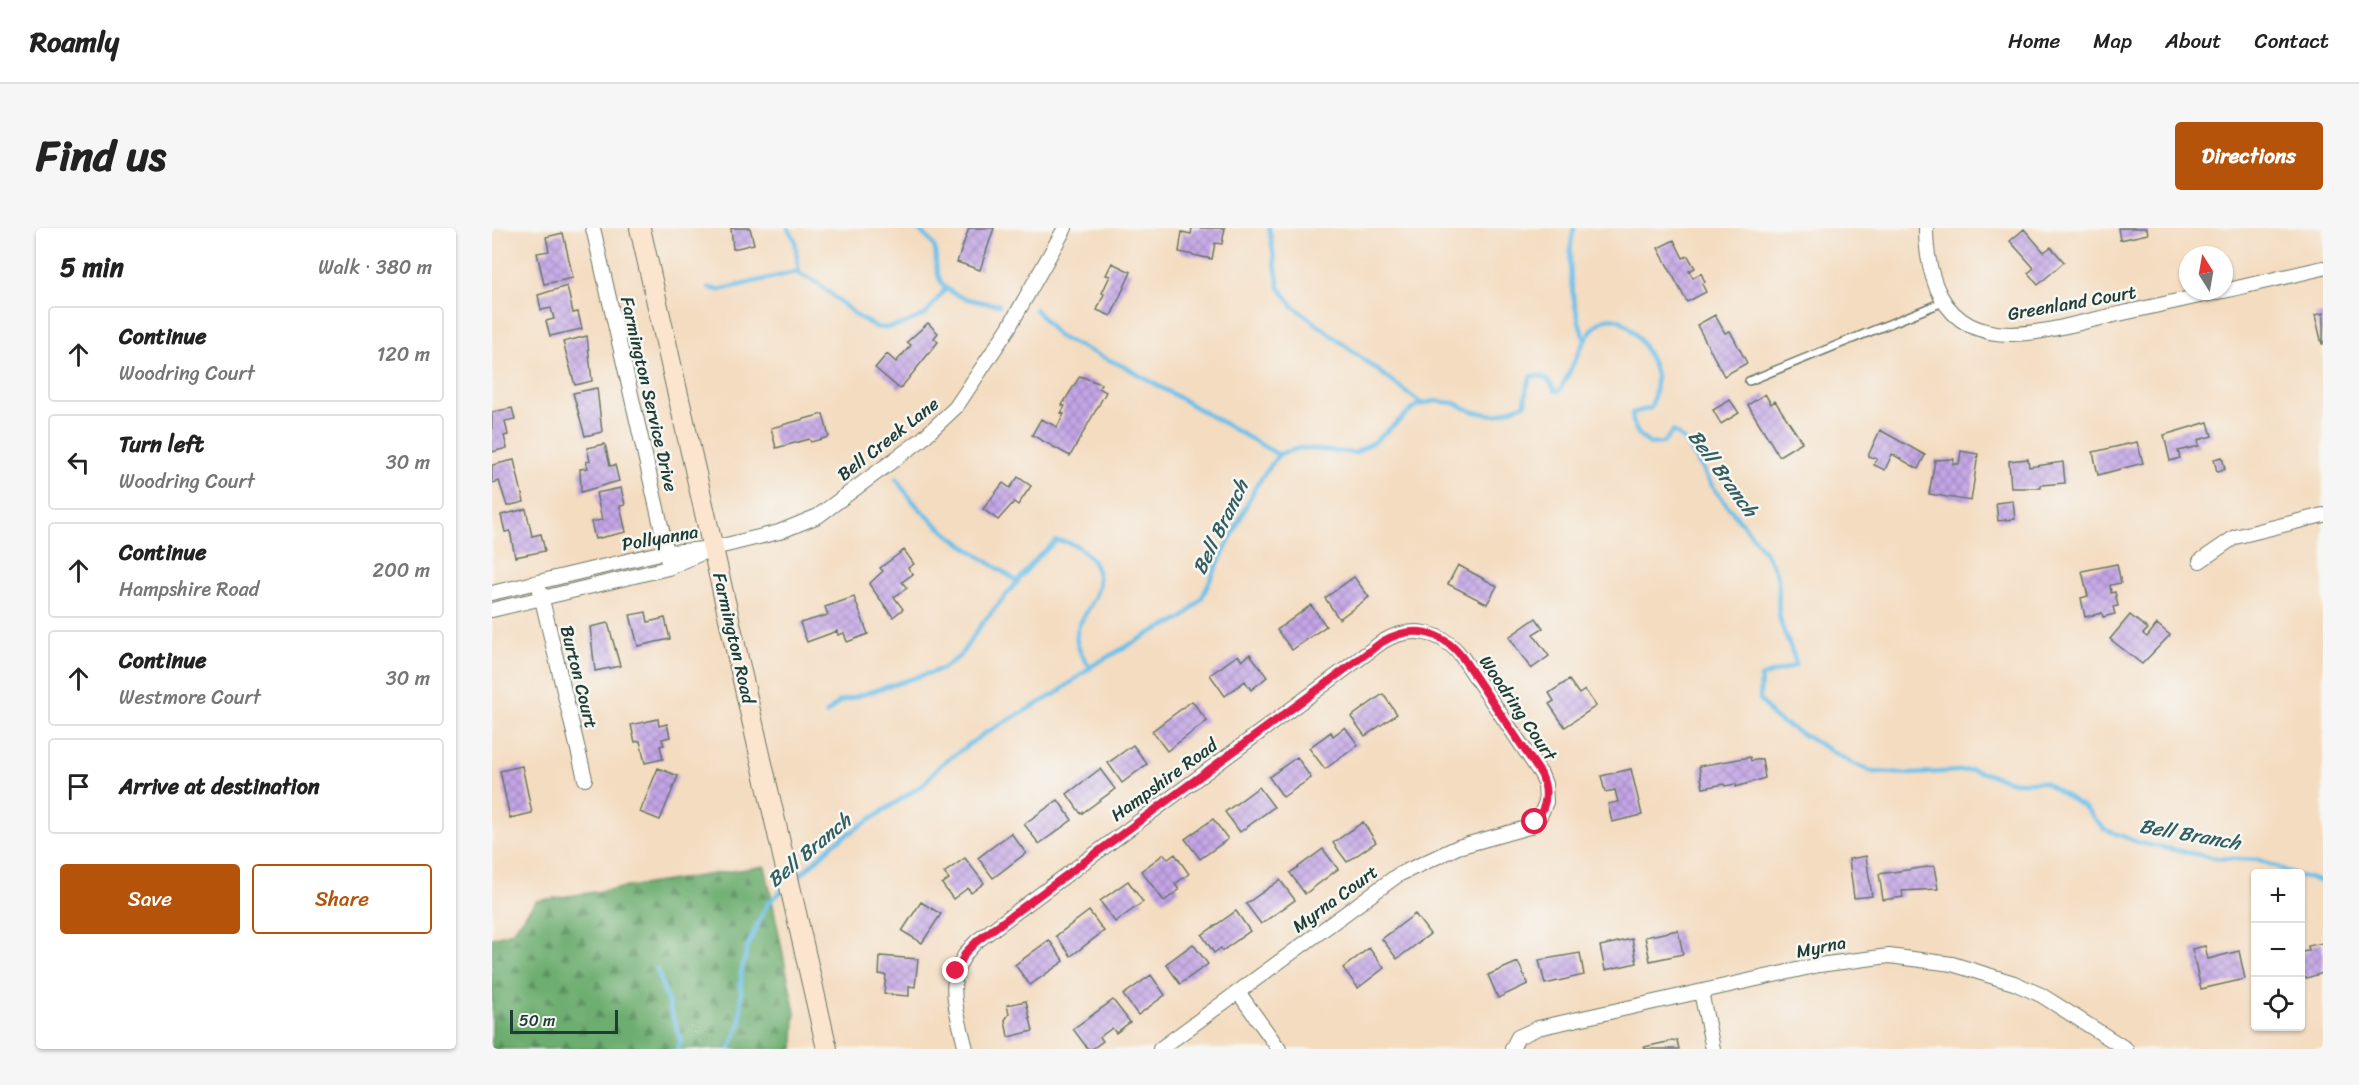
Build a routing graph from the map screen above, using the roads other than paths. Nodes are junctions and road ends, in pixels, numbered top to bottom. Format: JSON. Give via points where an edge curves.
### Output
{"nodes":[{"id":1,"x":592,"y":228,"type":"edge"},
{"id":2,"x":639,"y":228,"type":"edge"},
{"id":3,"x":1065,"y":228,"type":"edge"},
{"id":4,"x":1926,"y":228,"type":"edge"},
{"id":5,"x":2323,"y":268,"type":"edge"},
{"id":6,"x":2233,"y":289,"type":"edge"},
{"id":7,"x":2179,"y":300,"type":"edge"},
{"id":8,"x":1942,"y":302,"type":"junction"},
{"id":9,"x":1749,"y":381,"type":"dead end"},
{"id":10,"x":2323,"y":515,"type":"edge"},
{"id":11,"x":714,"y":548,"type":"junction"},
{"id":12,"x":668,"y":552,"type":"junction"},
{"id":13,"x":2200,"y":561,"type":"dead end"},
{"id":14,"x":668,"y":568,"type":"junction"},
{"id":15,"x":538,"y":583,"type":"junction"},
{"id":16,"x":492,"y":593,"type":"edge"},
{"id":17,"x":542,"y":599,"type":"junction"},
{"id":18,"x":492,"y":610,"type":"edge"},
{"id":19,"x":1345,"y":669,"type":"joint"},
{"id":20,"x":585,"y":779,"type":"dead end"},
{"id":21,"x":1544,"y":808,"type":"joint"},
{"id":22,"x":1238,"y":992,"type":"junction"},
{"id":23,"x":1701,"y":992,"type":"junction"},
{"id":24,"x":1513,"y":1047,"type":"edge"},
{"id":25,"x":826,"y":1049,"type":"edge"},
{"id":26,"x":966,"y":1049,"type":"edge"},
{"id":27,"x":1160,"y":1049,"type":"edge"},
{"id":28,"x":1279,"y":1049,"type":"edge"},
{"id":29,"x":1713,"y":1049,"type":"edge"},
{"id":30,"x":2126,"y":1049,"type":"edge"}],
"edges":[{"from":1,"to":12,"type":"street","name":"Farmington Service Drive"},
{"from":2,"to":11,"type":"main road","name":"Farmington Road"},
{"from":3,"to":11,"type":"street","name":"Bell Creek Lane","via":[[979,374],[939,425],[818,516],[779,532]]},
{"from":4,"to":8,"type":"street","via":[[1928,258]]},
{"from":5,"to":6,"type":"street","name":"Greenland Court"},
{"from":7,"to":8,"type":"street","name":"Greenland Court","via":[[2014,334],[1974,328]]},
{"from":8,"to":9,"type":"lane"},
{"from":10,"to":13,"type":"street","via":[[2235,537]]},
{"from":11,"to":12,"type":"street","name":"Pollyanna"},
{"from":11,"to":14,"type":"street","name":"Pollyanna"},
{"from":11,"to":25,"type":"main road","name":"Farmington Road"},
{"from":12,"to":14,"type":"street","name":"Farmington Service Drive"},
{"from":12,"to":15,"type":"street","name":"Pollyanna"},
{"from":14,"to":17,"type":"street","name":"Pollyanna"},
{"from":15,"to":16,"type":"street","name":"Pollyanna"},
{"from":15,"to":17,"type":"street","name":"Burton Court"},
{"from":17,"to":18,"type":"street","name":"Pollyanna"},
{"from":17,"to":20,"type":"street","name":"Burton Court"},
{"from":19,"to":21,"type":"street","name":"Woodring Court","via":[[1382,642],[1405,632],[1432,634],[1449,642],[1541,774],[1547,792]]},
{"from":19,"to":26,"type":"street","name":"Hampshire Road","via":[[966,952],[956,971],[953,993]]},
{"from":21,"to":22,"type":"street","name":"Myrna Court","via":[[1535,822],[1522,831],[1458,847],[1398,875]]},
{"from":22,"to":27,"type":"street","name":"Myrna Court"},
{"from":22,"to":28,"type":"street"},
{"from":23,"to":24,"type":"street","name":"Myrna","via":[[1524,1032]]},
{"from":23,"to":29,"type":"street"},
{"from":23,"to":30,"type":"street","name":"Myrna","via":[[1857,958],[1921,958],[1975,970],[2041,995]]}]}
